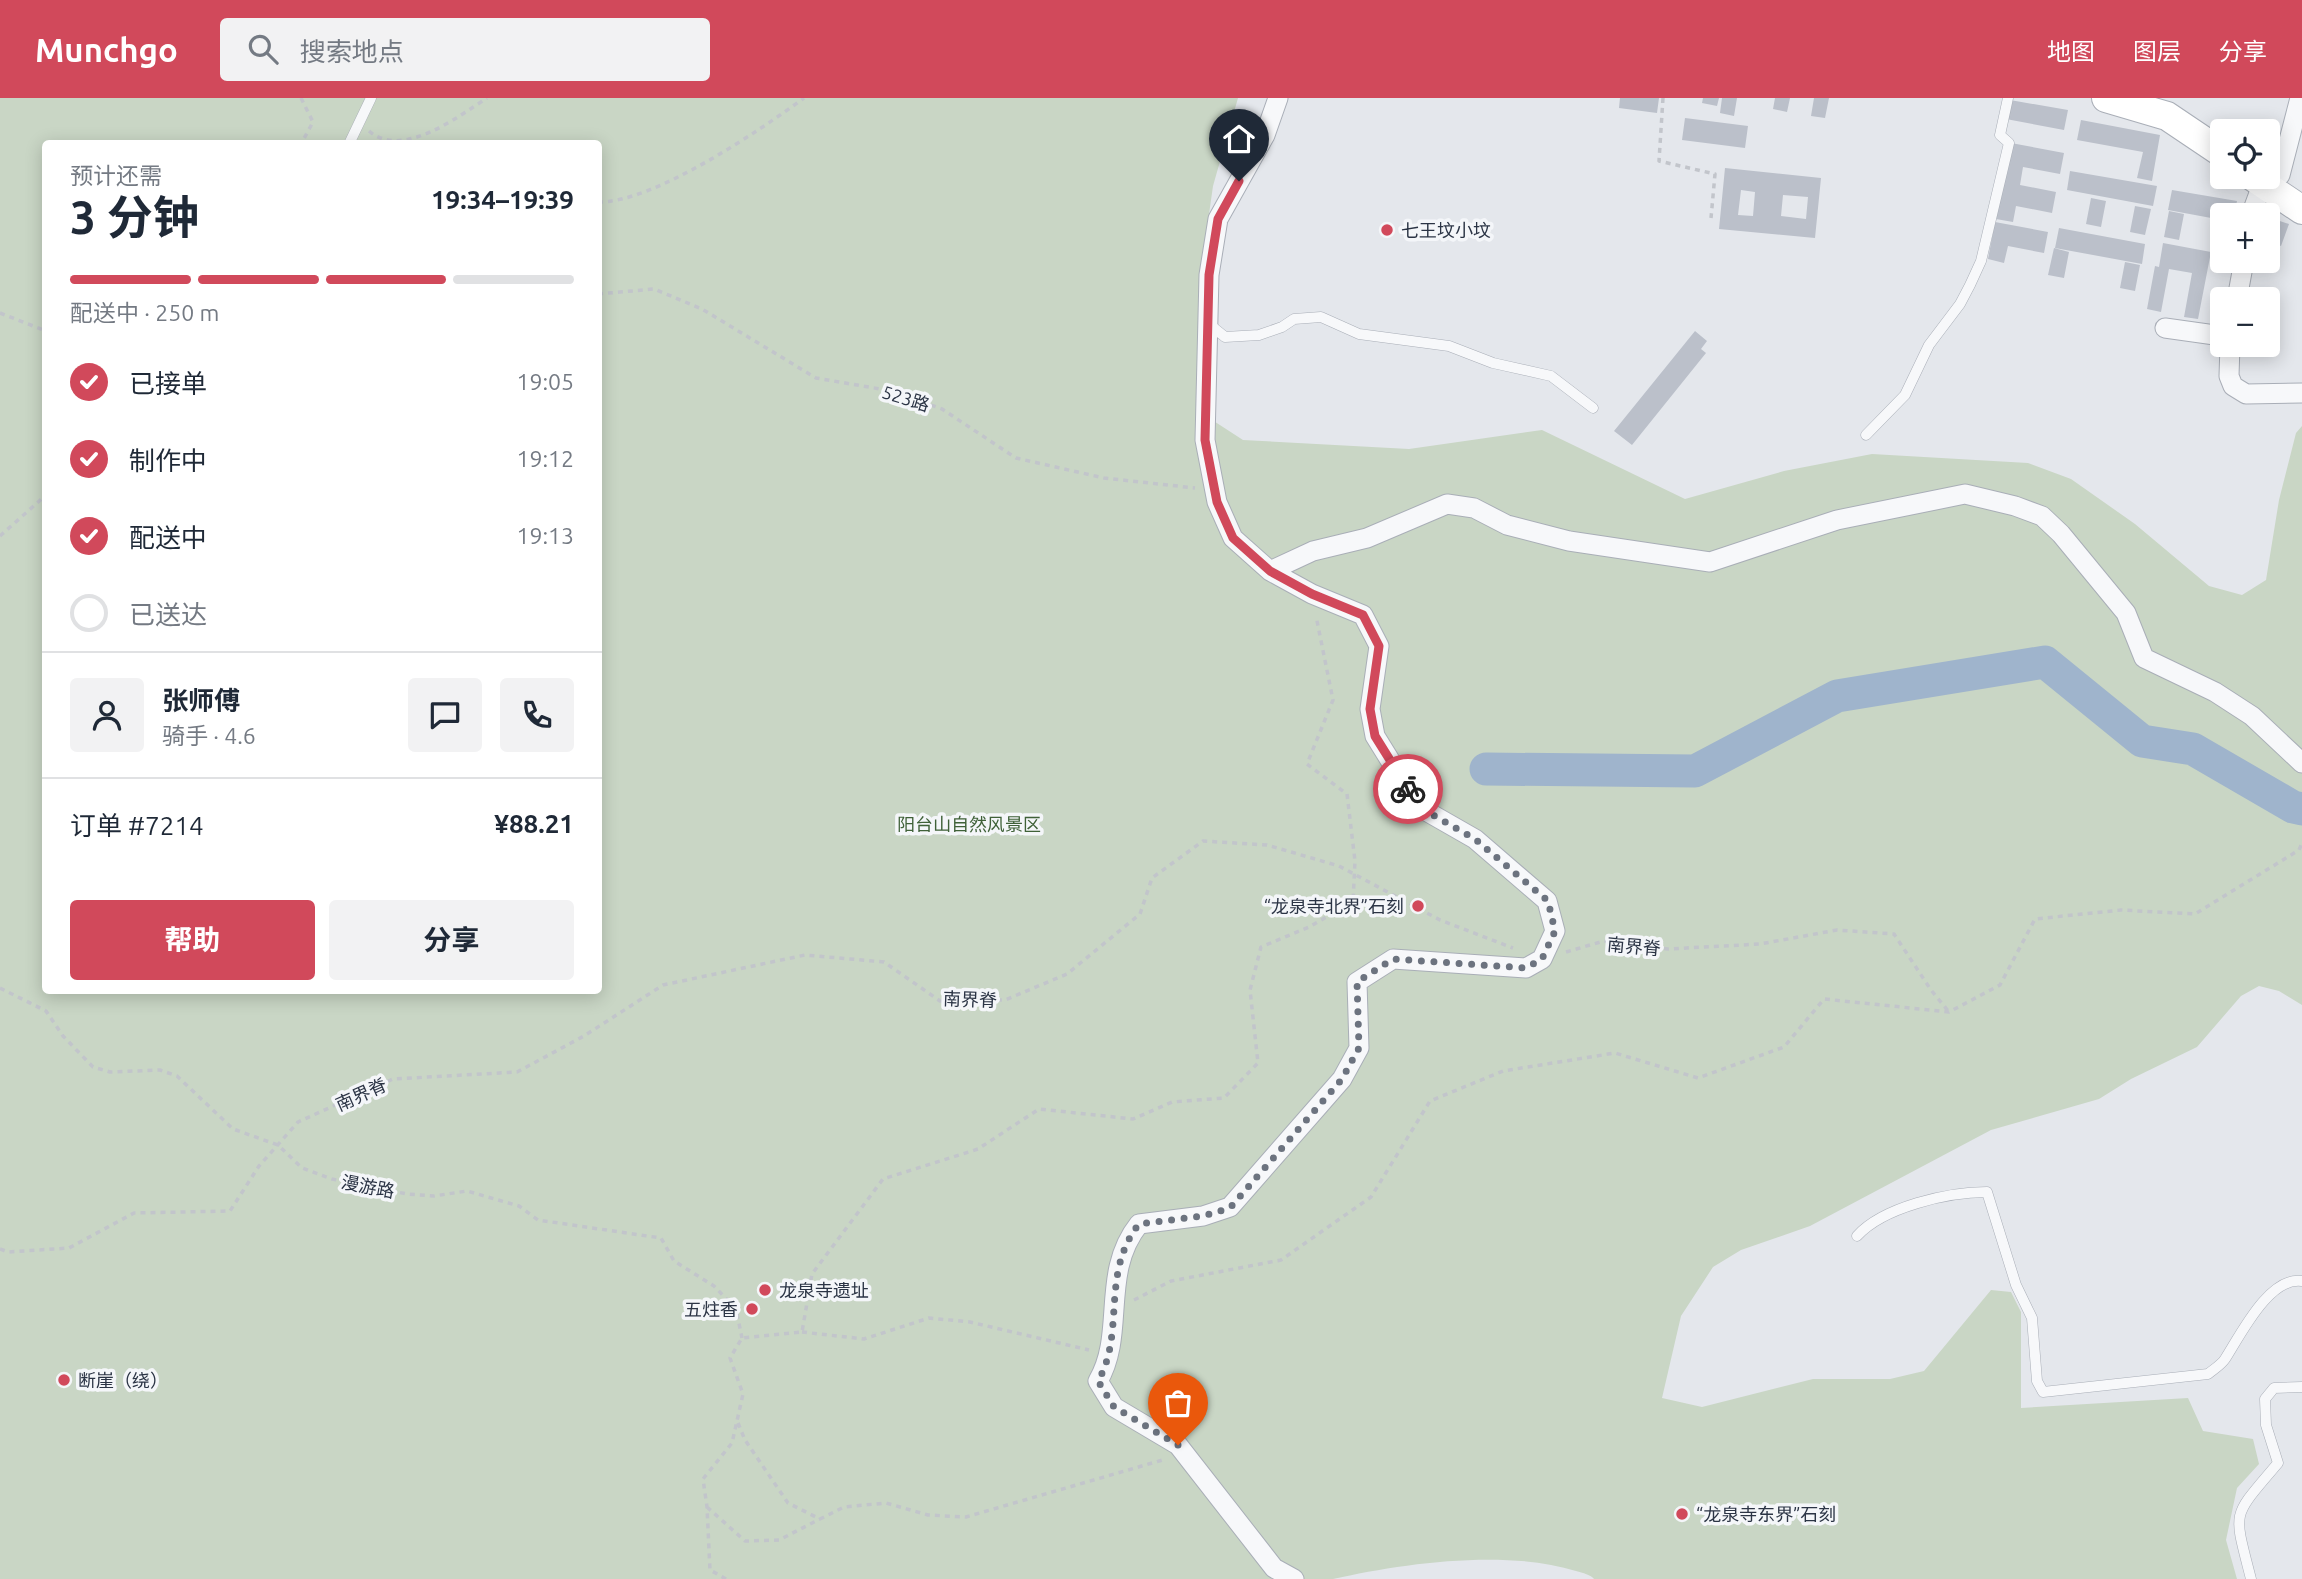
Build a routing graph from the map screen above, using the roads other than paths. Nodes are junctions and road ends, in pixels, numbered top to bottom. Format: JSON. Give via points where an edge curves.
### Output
{"nodes":[{"id":1,"x":371,"y":98,"type":"edge"},
{"id":2,"x":1278,"y":98,"type":"edge"},
{"id":3,"x":2008,"y":98,"type":"edge"},
{"id":4,"x":2106,"y":98,"type":"edge"},
{"id":5,"x":2300,"y":98,"type":"edge"},
{"id":6,"x":351,"y":140,"type":"edge"},
{"id":7,"x":2210,"y":145,"type":"edge"},
{"id":8,"x":2280,"y":175,"type":"edge"},
{"id":9,"x":2269,"y":189,"type":"edge"},
{"id":10,"x":2302,"y":210,"type":"edge"},
{"id":11,"x":1209,"y":324,"type":"junction"},
{"id":12,"x":2165,"y":328,"type":"dead end"},
{"id":13,"x":2210,"y":334,"type":"edge"},
{"id":14,"x":2230,"y":357,"type":"edge"},
{"id":15,"x":2302,"y":393,"type":"edge"},
{"id":16,"x":1592,"y":408,"type":"dead end"},
{"id":17,"x":1866,"y":435,"type":"dead end"},
{"id":18,"x":1270,"y":571,"type":"junction"},
{"id":19,"x":2302,"y":763,"type":"edge"},
{"id":20,"x":1857,"y":1236,"type":"dead end"},
{"id":21,"x":2302,"y":1281,"type":"edge"},
{"id":22,"x":2302,"y":1387,"type":"edge"},
{"id":23,"x":1294,"y":1579,"type":"edge"},
{"id":24,"x":2250,"y":1579,"type":"edge"}],
"edges":[{"from":1,"to":6,"type":"lane"},
{"from":2,"to":11,"type":"street","via":[[1265,135],[1218,219],[1209,275]]},
{"from":3,"to":17,"type":"lane","via":[[2000,135],[2008,143],[1981,261],[1960,304],[1929,345],[1905,395]]},
{"from":4,"to":7,"type":"street","via":[[2167,116]]},
{"from":5,"to":8,"type":"street"},
{"from":9,"to":10,"type":"street"},
{"from":11,"to":16,"type":"lane","via":[[1225,337],[1259,335],[1294,319],[1321,317],[1359,334],[1449,346],[1493,363],[1551,376]]},
{"from":11,"to":18,"type":"street","via":[[1205,440],[1217,502],[1233,538]]},
{"from":12,"to":13,"type":"street"},
{"from":14,"to":15,"type":"street","via":[[2233,386],[2246,394]]},
{"from":18,"to":19,"type":"street","via":[[1312,551],[1367,538],[1447,504],[1474,508],[1507,525],[1569,541],[1710,562],[1837,520],[1965,494],[2042,516],[2126,613],[2144,659],[2215,692],[2252,716]]},
{"from":18,"to":23,"type":"street","via":[[1363,615],[1379,646],[1370,709],[1375,736],[1419,807],[1475,839],[1548,901],[1555,931],[1542,959],[1526,968],[1393,959],[1357,982],[1359,1048],[1342,1079],[1230,1208],[1139,1224],[1125,1242],[1108,1357],[1098,1381],[1114,1407],[1178,1445],[1274,1567]]},
{"from":20,"to":21,"type":"lane","via":[[1887,1214],[1964,1192],[1987,1192],[2032,1318],[2037,1381],[2043,1392],[2208,1374],[2224,1360],[2268,1296],[2281,1284]]},
{"from":22,"to":24,"type":"lane","via":[[2274,1388],[2265,1399],[2266,1425],[2278,1463],[2240,1508],[2237,1523]]}]}
